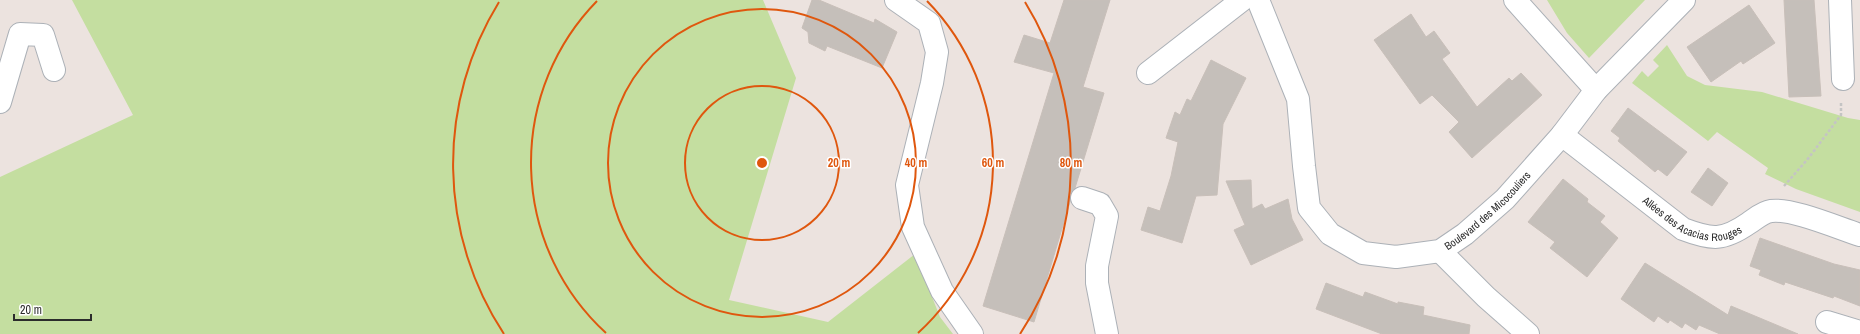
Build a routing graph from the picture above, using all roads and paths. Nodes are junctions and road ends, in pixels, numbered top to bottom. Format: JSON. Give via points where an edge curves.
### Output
{"nodes":[{"id":1,"x":896,"y":0,"type":"edge"},
{"id":2,"x":1242,"y":0,"type":"edge"},
{"id":3,"x":1258,"y":0,"type":"edge"},
{"id":4,"x":1515,"y":0,"type":"edge"},
{"id":5,"x":1684,"y":0,"type":"edge"},
{"id":6,"x":1840,"y":0,"type":"edge"},
{"id":7,"x":54,"y":70,"type":"dead end"},
{"id":8,"x":1148,"y":73,"type":"dead end"},
{"id":9,"x":1842,"y":79,"type":"joint"},
{"id":10,"x":1596,"y":90,"type":"junction"},
{"id":11,"x":0,"y":102,"type":"edge"},
{"id":12,"x":1562,"y":135,"type":"junction"},
{"id":13,"x":1082,"y":198,"type":"dead end"},
{"id":14,"x":1770,"y":211,"type":"junction"},
{"id":15,"x":1860,"y":235,"type":"edge"},
{"id":16,"x":1440,"y":251,"type":"junction"},
{"id":17,"x":1827,"y":322,"type":"dead end"},
{"id":18,"x":1860,"y":332,"type":"edge"},
{"id":19,"x":972,"y":334,"type":"edge"},
{"id":20,"x":1107,"y":334,"type":"edge"},
{"id":21,"x":1528,"y":334,"type":"edge"}],
"edges":[{"from":1,"to":19,"type":"street","via":[[929,23],[937,52],[908,184],[913,226],[942,291]]},
{"from":2,"to":8,"type":"street"},
{"from":3,"to":16,"type":"street","name":"Boulevard des Micocouliers","via":[[1298,99],[1309,208],[1330,234],[1363,253],[1396,257]]},
{"from":4,"to":10,"type":"street"},
{"from":5,"to":10,"type":"street","name":"Boulevard des Micocouliers"},
{"from":6,"to":9,"type":"street"},
{"from":7,"to":11,"type":"street","via":[[43,35],[20,34]]},
{"from":9,"to":14,"type":"path","via":[[1841,115],[1777,194]]},
{"from":10,"to":12,"type":"street","name":"Boulevard des Micocouliers"},
{"from":12,"to":14,"type":"street","name":"Allées des Acacias Rouges","via":[[1683,229],[1705,237],[1722,237]]},
{"from":12,"to":16,"type":"street","name":"Boulevard des Micocouliers","via":[[1505,199],[1465,234]]},
{"from":13,"to":20,"type":"street","via":[[1100,204],[1107,216],[1097,266],[1097,283]]},
{"from":14,"to":15,"type":"street","via":[[1793,214]]},
{"from":16,"to":21,"type":"street"},
{"from":17,"to":18,"type":"street"}]}
